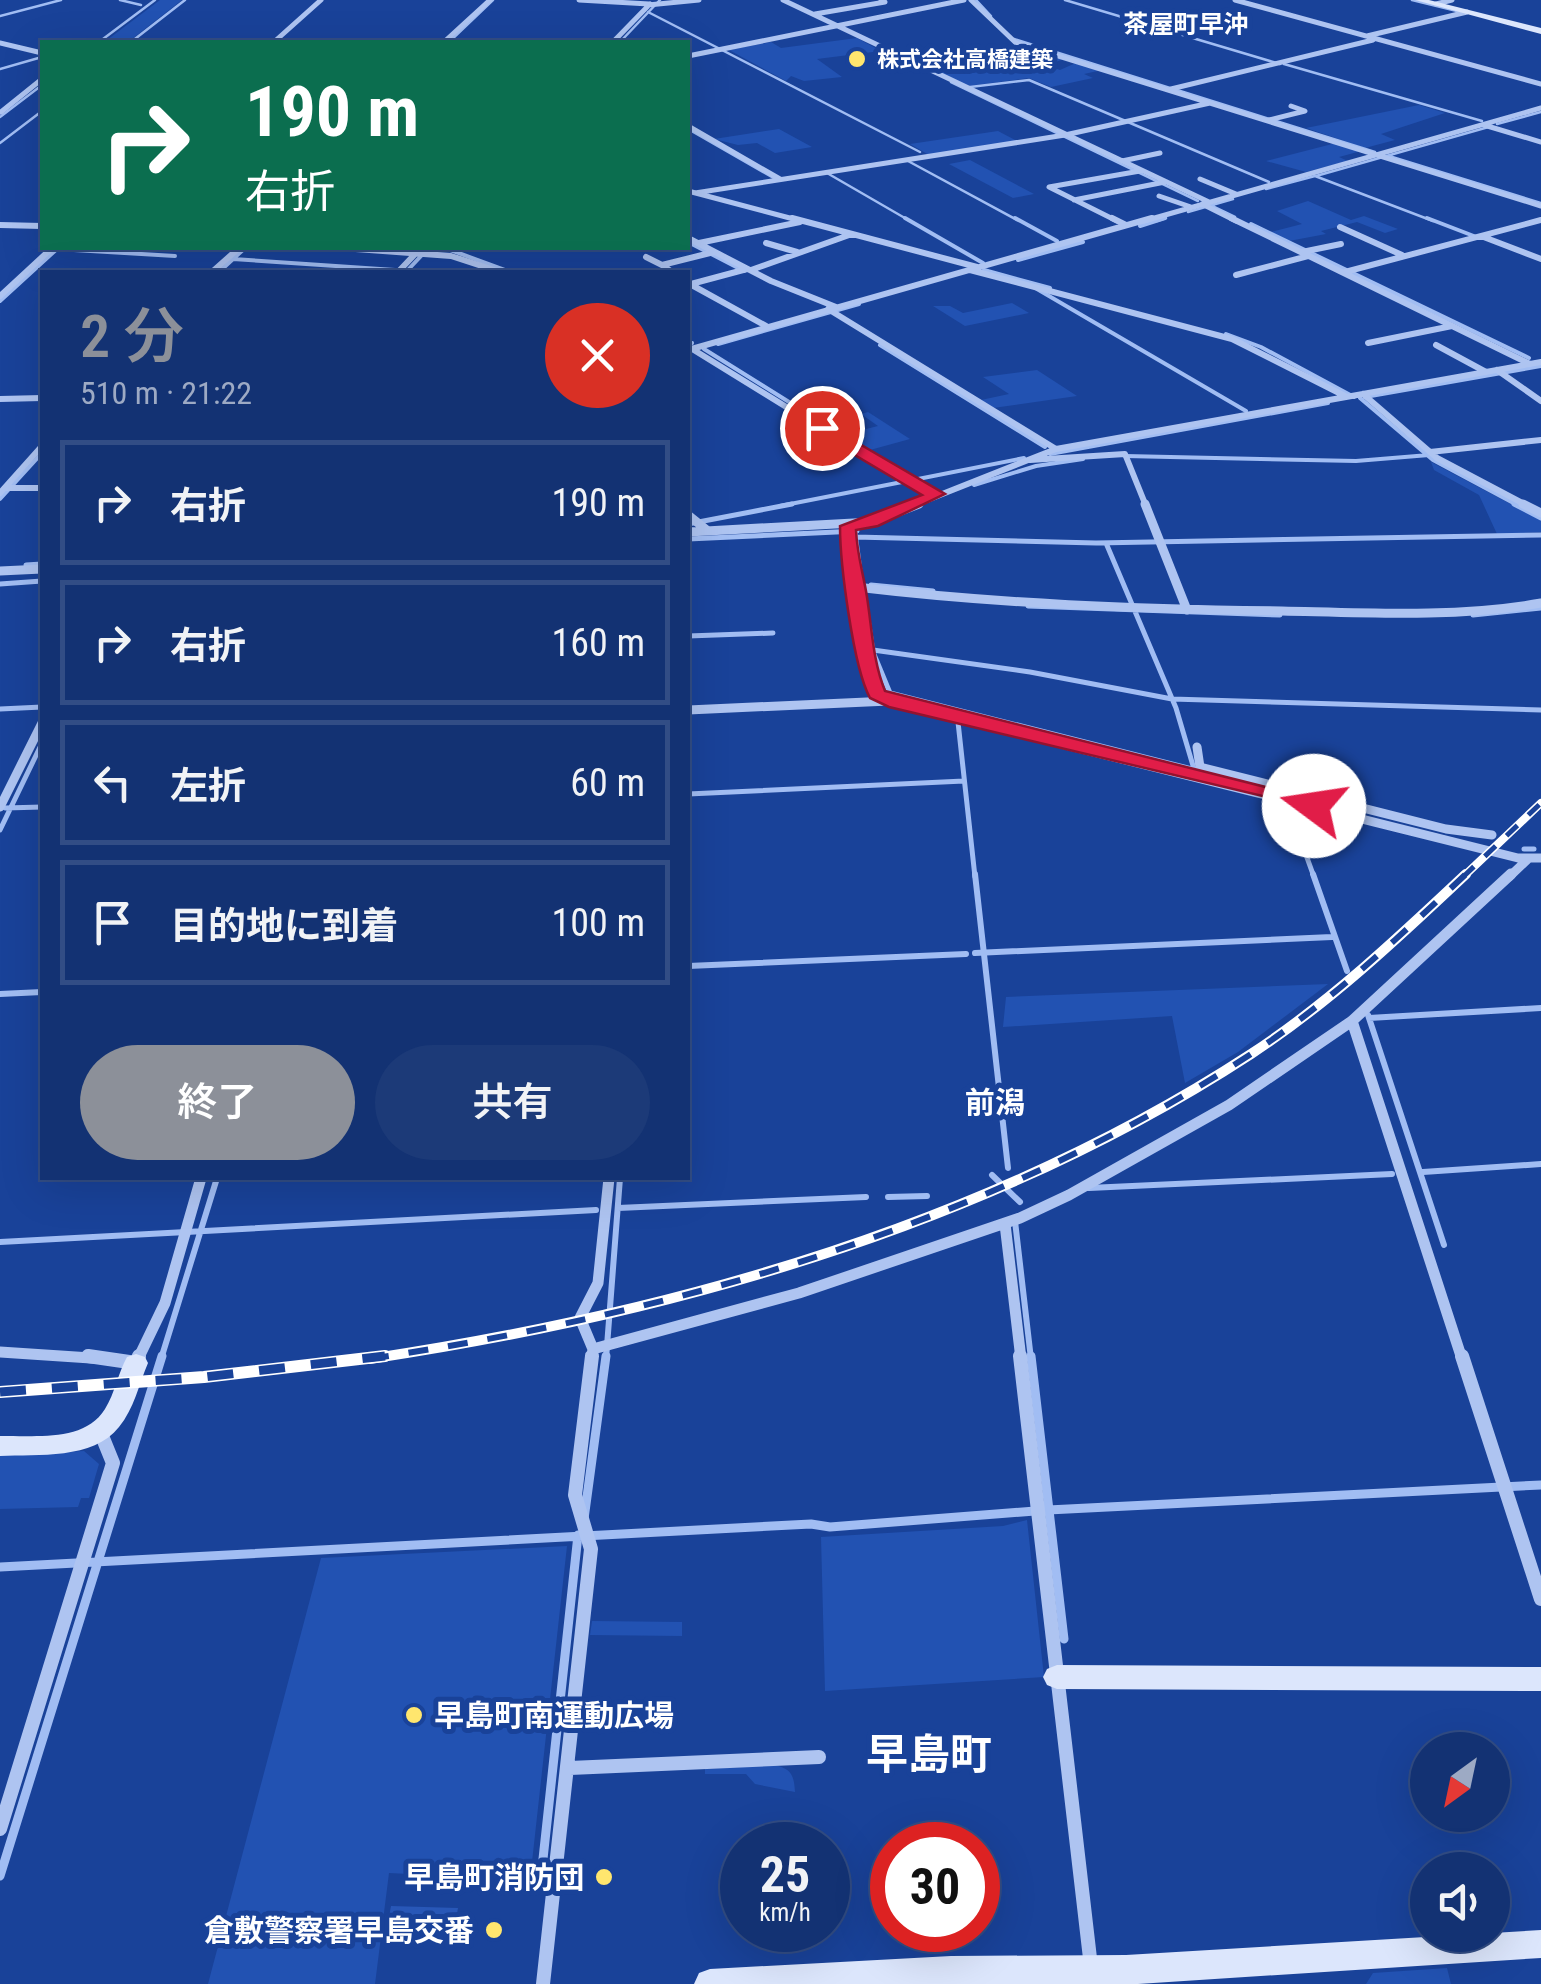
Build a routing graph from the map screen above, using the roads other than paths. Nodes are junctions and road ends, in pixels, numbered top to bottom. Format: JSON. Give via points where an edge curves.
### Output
{"nodes":[{"id":1,"x":322,"y":0,"type":"edge"},
{"id":2,"x":490,"y":0,"type":"edge"},
{"id":3,"x":579,"y":0,"type":"edge"},
{"id":4,"x":699,"y":0,"type":"edge"},
{"id":5,"x":784,"y":0,"type":"edge"},
{"id":6,"x":882,"y":0,"type":"edge"},
{"id":7,"x":967,"y":0,"type":"edge"},
{"id":8,"x":1235,"y":0,"type":"edge"},
{"id":9,"x":1419,"y":0,"type":"edge"},
{"id":10,"x":1452,"y":0,"type":"edge"},
{"id":11,"x":650,"y":3,"type":"edge"},
{"id":12,"x":841,"y":3,"type":"dead end"},
{"id":13,"x":1436,"y":4,"type":"junction"},
{"id":14,"x":855,"y":8,"type":"junction"},
{"id":15,"x":1467,"y":12,"type":"junction"},
{"id":16,"x":814,"y":14,"type":"junction"},
{"id":17,"x":838,"y":26,"type":"junction"},
{"id":18,"x":1541,"y":31,"type":"edge"},
{"id":19,"x":1366,"y":36,"type":"junction"},
{"id":20,"x":1376,"y":39,"type":"junction"},
{"id":21,"x":276,"y":40,"type":"edge"},
{"id":22,"x":446,"y":40,"type":"edge"},
{"id":23,"x":614,"y":40,"type":"edge"},
{"id":24,"x":0,"y":43,"type":"edge"},
{"id":25,"x":1036,"y":48,"type":"junction"},
{"id":26,"x":40,"y":53,"type":"edge"},
{"id":27,"x":690,"y":56,"type":"edge"},
{"id":28,"x":924,"y":67,"type":"junction"},
{"id":29,"x":40,"y":82,"type":"edge"},
{"id":30,"x":1541,"y":84,"type":"edge"},
{"id":31,"x":1170,"y":90,"type":"junction"},
{"id":32,"x":1211,"y":103,"type":"junction"},
{"id":33,"x":1291,"y":106,"type":"dead end"},
{"id":34,"x":1541,"y":108,"type":"edge"},
{"id":35,"x":1305,"y":111,"type":"junction"},
{"id":36,"x":0,"y":112,"type":"edge"},
{"id":37,"x":1318,"y":115,"type":"dead end"},
{"id":38,"x":1268,"y":120,"type":"junction"},
{"id":39,"x":1487,"y":126,"type":"junction"},
{"id":40,"x":690,"y":127,"type":"edge"},
{"id":41,"x":1063,"y":135,"type":"junction"},
{"id":42,"x":1541,"y":142,"type":"edge"},
{"id":43,"x":1160,"y":153,"type":"dead end"},
{"id":44,"x":1382,"y":156,"type":"junction"},
{"id":45,"x":1122,"y":162,"type":"junction"},
{"id":46,"x":1142,"y":171,"type":"junction"},
{"id":47,"x":1200,"y":179,"type":"dead end"},
{"id":48,"x":777,"y":180,"type":"junction"},
{"id":49,"x":1166,"y":182,"type":"junction"},
{"id":50,"x":691,"y":192,"type":"edge"},
{"id":51,"x":1237,"y":194,"type":"junction"},
{"id":52,"x":1160,"y":196,"type":"dead end"},
{"id":53,"x":1533,"y":199,"type":"edge"},
{"id":54,"x":1074,"y":200,"type":"junction"},
{"id":55,"x":1206,"y":205,"type":"junction"},
{"id":56,"x":1541,"y":206,"type":"edge"},
{"id":57,"x":1192,"y":207,"type":"junction"},
{"id":58,"x":1541,"y":220,"type":"edge"},
{"id":59,"x":801,"y":222,"type":"junction"},
{"id":60,"x":0,"y":225,"type":"edge"},
{"id":61,"x":40,"y":226,"type":"edge"},
{"id":62,"x":1126,"y":226,"type":"junction"},
{"id":63,"x":1340,"y":227,"type":"dead end"},
{"id":64,"x":849,"y":235,"type":"junction"},
{"id":65,"x":1476,"y":237,"type":"junction"},
{"id":66,"x":690,"y":239,"type":"edge"},
{"id":67,"x":766,"y":243,"type":"dead end"},
{"id":68,"x":698,"y":244,"type":"junction"},
{"id":69,"x":1341,"y":244,"type":"dead end"},
{"id":70,"x":50,"y":250,"type":"edge"},
{"id":71,"x":237,"y":250,"type":"edge"},
{"id":72,"x":419,"y":250,"type":"edge"},
{"id":73,"x":796,"y":252,"type":"junction"},
{"id":74,"x":712,"y":253,"type":"junction"},
{"id":75,"x":1305,"y":254,"type":"junction"},
{"id":76,"x":646,"y":256,"type":"dead end"},
{"id":77,"x":1403,"y":256,"type":"junction"},
{"id":78,"x":1541,"y":259,"type":"edge"},
{"id":79,"x":662,"y":265,"type":"junction"},
{"id":80,"x":974,"y":268,"type":"junction"},
{"id":81,"x":214,"y":270,"type":"edge"},
{"id":82,"x":400,"y":270,"type":"edge"},
{"id":83,"x":495,"y":270,"type":"edge"},
{"id":84,"x":669,"y":270,"type":"edge"},
{"id":85,"x":746,"y":270,"type":"junction"},
{"id":86,"x":1347,"y":271,"type":"junction"},
{"id":87,"x":1236,"y":275,"type":"dead end"},
{"id":88,"x":690,"y":283,"type":"edge"},
{"id":89,"x":690,"y":284,"type":"edge"},
{"id":90,"x":0,"y":296,"type":"edge"},
{"id":91,"x":833,"y":310,"type":"junction"},
{"id":92,"x":1453,"y":326,"type":"junction"},
{"id":93,"x":767,"y":327,"type":"junction"},
{"id":94,"x":1368,"y":343,"type":"dead end"},
{"id":95,"x":1436,"y":345,"type":"dead end"},
{"id":96,"x":690,"y":348,"type":"edge"},
{"id":97,"x":690,"y":349,"type":"edge"},
{"id":98,"x":1541,"y":362,"type":"edge"},
{"id":99,"x":1531,"y":364,"type":"junction"},
{"id":100,"x":1497,"y":370,"type":"junction"},
{"id":101,"x":1487,"y":372,"type":"junction"},
{"id":102,"x":1358,"y":396,"type":"junction"},
{"id":103,"x":0,"y":398,"type":"edge"},
{"id":104,"x":40,"y":398,"type":"edge"},
{"id":105,"x":1541,"y":402,"type":"edge"},
{"id":106,"x":1541,"y":440,"type":"edge"},
{"id":107,"x":40,"y":448,"type":"edge"},
{"id":108,"x":1056,"y":449,"type":"junction"},
{"id":109,"x":1428,"y":452,"type":"junction"},
{"id":110,"x":1030,"y":460,"type":"junction"},
{"id":111,"x":40,"y":488,"type":"edge"},
{"id":112,"x":2,"y":490,"type":"edge"},
{"id":113,"x":937,"y":494,"type":"junction"},
{"id":114,"x":1541,"y":514,"type":"edge"},
{"id":115,"x":690,"y":516,"type":"edge"},
{"id":116,"x":702,"y":525,"type":"junction"},
{"id":117,"x":848,"y":530,"type":"junction"},
{"id":118,"x":690,"y":531,"type":"edge"},
{"id":119,"x":40,"y":568,"type":"edge"},
{"id":120,"x":0,"y":571,"type":"edge"},
{"id":121,"x":856,"y":587,"type":"junction"},
{"id":122,"x":1541,"y":603,"type":"edge"},
{"id":123,"x":1187,"y":610,"type":"junction"},
{"id":124,"x":889,"y":701,"type":"junction"},
{"id":125,"x":690,"y":710,"type":"edge"},
{"id":126,"x":40,"y":728,"type":"edge"},
{"id":127,"x":1197,"y":748,"type":"dead end"},
{"id":128,"x":1203,"y":773,"type":"junction"},
{"id":129,"x":0,"y":807,"type":"edge"},
{"id":130,"x":1444,"y":833,"type":"junction"},
{"id":131,"x":1492,"y":834,"type":"dead end"},
{"id":132,"x":1541,"y":858,"type":"edge"},
{"id":133,"x":1528,"y":859,"type":"junction"},
{"id":134,"x":1352,"y":1021,"type":"junction"},
{"id":135,"x":200,"y":1180,"type":"edge"},
{"id":136,"x":609,"y":1180,"type":"edge"},
{"id":137,"x":1012,"y":1221,"type":"junction"},
{"id":138,"x":596,"y":1348,"type":"junction"},
{"id":139,"x":0,"y":1352,"type":"edge"},
{"id":140,"x":128,"y":1380,"type":"junction"},
{"id":141,"x":100,"y":1431,"type":"junction"},
{"id":142,"x":0,"y":1446,"type":"edge"},
{"id":143,"x":1541,"y":1599,"type":"edge"},
{"id":144,"x":1057,"y":1676,"type":"junction"},
{"id":145,"x":1541,"y":1679,"type":"edge"},
{"id":146,"x":820,"y":1757,"type":"dead end"},
{"id":147,"x":570,"y":1768,"type":"junction"},
{"id":148,"x":0,"y":1830,"type":"edge"},
{"id":149,"x":1541,"y":1944,"type":"edge"},
{"id":150,"x":1092,"y":1977,"type":"edge"},
{"id":151,"x":544,"y":1984,"type":"edge"},
{"id":152,"x":710,"y":1984,"type":"edge"}],
"edges":[{"from":1,"to":21,"type":"street"},
{"from":2,"to":22,"type":"street"},
{"from":3,"to":11,"type":"street"},
{"from":4,"to":11,"type":"street"},
{"from":5,"to":16,"type":"street"},
{"from":6,"to":14,"type":"street"},
{"from":7,"to":17,"type":"street"},
{"from":7,"to":25,"type":"street","via":[[1009,39]]},
{"from":8,"to":19,"type":"street"},
{"from":9,"to":13,"type":"street"},
{"from":10,"to":13,"type":"street"},
{"from":11,"to":23,"type":"street"},
{"from":12,"to":14,"type":"street"},
{"from":13,"to":15,"type":"street"},
{"from":14,"to":16,"type":"street"},
{"from":15,"to":18,"type":"street"},
{"from":15,"to":19,"type":"street"},
{"from":16,"to":17,"type":"street"},
{"from":17,"to":27,"type":"street"},
{"from":17,"to":28,"type":"street"},
{"from":19,"to":20,"type":"street"},
{"from":20,"to":30,"type":"street"},
{"from":20,"to":31,"type":"street"},
{"from":24,"to":26,"type":"street"},
{"from":25,"to":28,"type":"street"},
{"from":25,"to":31,"type":"street"},
{"from":28,"to":41,"type":"street"},
{"from":29,"to":36,"type":"street"},
{"from":31,"to":32,"type":"street"},
{"from":32,"to":38,"type":"street"},
{"from":32,"to":41,"type":"street"},
{"from":33,"to":35,"type":"street"},
{"from":34,"to":39,"type":"street"},
{"from":35,"to":37,"type":"street"},
{"from":35,"to":38,"type":"street"},
{"from":38,"to":44,"type":"street"},
{"from":39,"to":42,"type":"street"},
{"from":39,"to":44,"type":"street"},
{"from":40,"to":48,"type":"street"},
{"from":41,"to":45,"type":"street"},
{"from":41,"to":48,"type":"street"},
{"from":43,"to":45,"type":"street"},
{"from":44,"to":51,"type":"street"},
{"from":44,"to":53,"type":"street"},
{"from":45,"to":46,"type":"street"},
{"from":46,"to":49,"type":"street"},
{"from":46,"to":54,"type":"street","via":[[1050,187]]},
{"from":47,"to":51,"type":"street"},
{"from":48,"to":50,"type":"street"},
{"from":49,"to":54,"type":"street"},
{"from":49,"to":55,"type":"street"},
{"from":50,"to":59,"type":"street"},
{"from":51,"to":55,"type":"street"},
{"from":52,"to":57,"type":"street"},
{"from":53,"to":56,"type":"street"},
{"from":54,"to":62,"type":"street"},
{"from":55,"to":57,"type":"street"},
{"from":55,"to":75,"type":"street"},
{"from":57,"to":62,"type":"street"},
{"from":58,"to":65,"type":"street"},
{"from":59,"to":64,"type":"street"},
{"from":59,"to":68,"type":"street"},
{"from":60,"to":61,"type":"street"},
{"from":62,"to":80,"type":"street"},
{"from":63,"to":77,"type":"street"},
{"from":64,"to":73,"type":"street"},
{"from":64,"to":80,"type":"street"},
{"from":65,"to":77,"type":"street"},
{"from":65,"to":78,"type":"street"},
{"from":66,"to":68,"type":"street"},
{"from":67,"to":73,"type":"street"},
{"from":68,"to":74,"type":"street"},
{"from":69,"to":75,"type":"street"},
{"from":70,"to":90,"type":"street"},
{"from":71,"to":81,"type":"street"},
{"from":72,"to":82,"type":"street"},
{"from":72,"to":83,"type":"street"},
{"from":73,"to":85,"type":"street"},
{"from":74,"to":79,"type":"street"},
{"from":74,"to":85,"type":"street"},
{"from":75,"to":86,"type":"street"},
{"from":75,"to":87,"type":"street"},
{"from":76,"to":79,"type":"street"},
{"from":77,"to":86,"type":"street"},
{"from":79,"to":84,"type":"street"},
{"from":80,"to":91,"type":"street"},
{"from":80,"to":102,"type":"street","via":[[1232,339]]},
{"from":85,"to":88,"type":"street"},
{"from":85,"to":91,"type":"street"},
{"from":86,"to":92,"type":"street"},
{"from":89,"to":93,"type":"street"},
{"from":91,"to":93,"type":"street"},
{"from":91,"to":108,"type":"street"},
{"from":92,"to":94,"type":"street"},
{"from":92,"to":99,"type":"street"},
{"from":93,"to":96,"type":"street"},
{"from":95,"to":101,"type":"street"},
{"from":97,"to":113,"type":"street"},
{"from":98,"to":99,"type":"street"},
{"from":99,"to":100,"type":"street"},
{"from":100,"to":101,"type":"street"},
{"from":100,"to":105,"type":"street"},
{"from":101,"to":102,"type":"street"},
{"from":102,"to":108,"type":"street"},
{"from":102,"to":109,"type":"street"},
{"from":103,"to":104,"type":"street"},
{"from":106,"to":109,"type":"street"},
{"from":107,"to":112,"type":"street"},
{"from":108,"to":110,"type":"street"},
{"from":109,"to":114,"type":"street"},
{"from":110,"to":113,"type":"street"},
{"from":110,"to":123,"type":"street","via":[[1126,456]]},
{"from":111,"to":112,"type":"street"},
{"from":113,"to":117,"type":"street"},
{"from":115,"to":116,"type":"street"},
{"from":116,"to":117,"type":"street"},
{"from":116,"to":118,"type":"street"},
{"from":117,"to":121,"type":"street"},
{"from":119,"to":120,"type":"street"},
{"from":121,"to":123,"type":"street","via":[[978,602]]},
{"from":121,"to":124,"type":"street","via":[[867,669],[877,694]]},
{"from":122,"to":123,"type":"street","via":[[1411,612]]},
{"from":124,"to":125,"type":"street"},
{"from":124,"to":128,"type":"street"},
{"from":126,"to":129,"type":"street"},
{"from":127,"to":128,"type":"street"},
{"from":128,"to":130,"type":"street"},
{"from":130,"to":131,"type":"street"},
{"from":130,"to":133,"type":"street"},
{"from":132,"to":133,"type":"street"},
{"from":133,"to":134,"type":"street"},
{"from":134,"to":137,"type":"street","via":[[1229,1105],[1070,1196]]},
{"from":134,"to":143,"type":"street"},
{"from":135,"to":140,"type":"street","via":[[165,1303]]},
{"from":136,"to":138,"type":"street","via":[[598,1283],[580,1318]]},
{"from":137,"to":138,"type":"street","via":[[799,1293]]},
{"from":137,"to":144,"type":"street"},
{"from":138,"to":147,"type":"street","via":[[575,1495],[586,1526]]},
{"from":139,"to":140,"type":"street","via":[[64,1353]]},
{"from":140,"to":141,"type":"street"},
{"from":141,"to":142,"type":"street","via":[[77,1441]]},
{"from":141,"to":148,"type":"street","via":[[113,1464]]},
{"from":144,"to":145,"type":"street"},
{"from":144,"to":150,"type":"street"},
{"from":146,"to":147,"type":"street"},
{"from":147,"to":151,"type":"street"},
{"from":149,"to":150,"type":"street"},
{"from":150,"to":152,"type":"street","via":[[934,1972]]}]}
